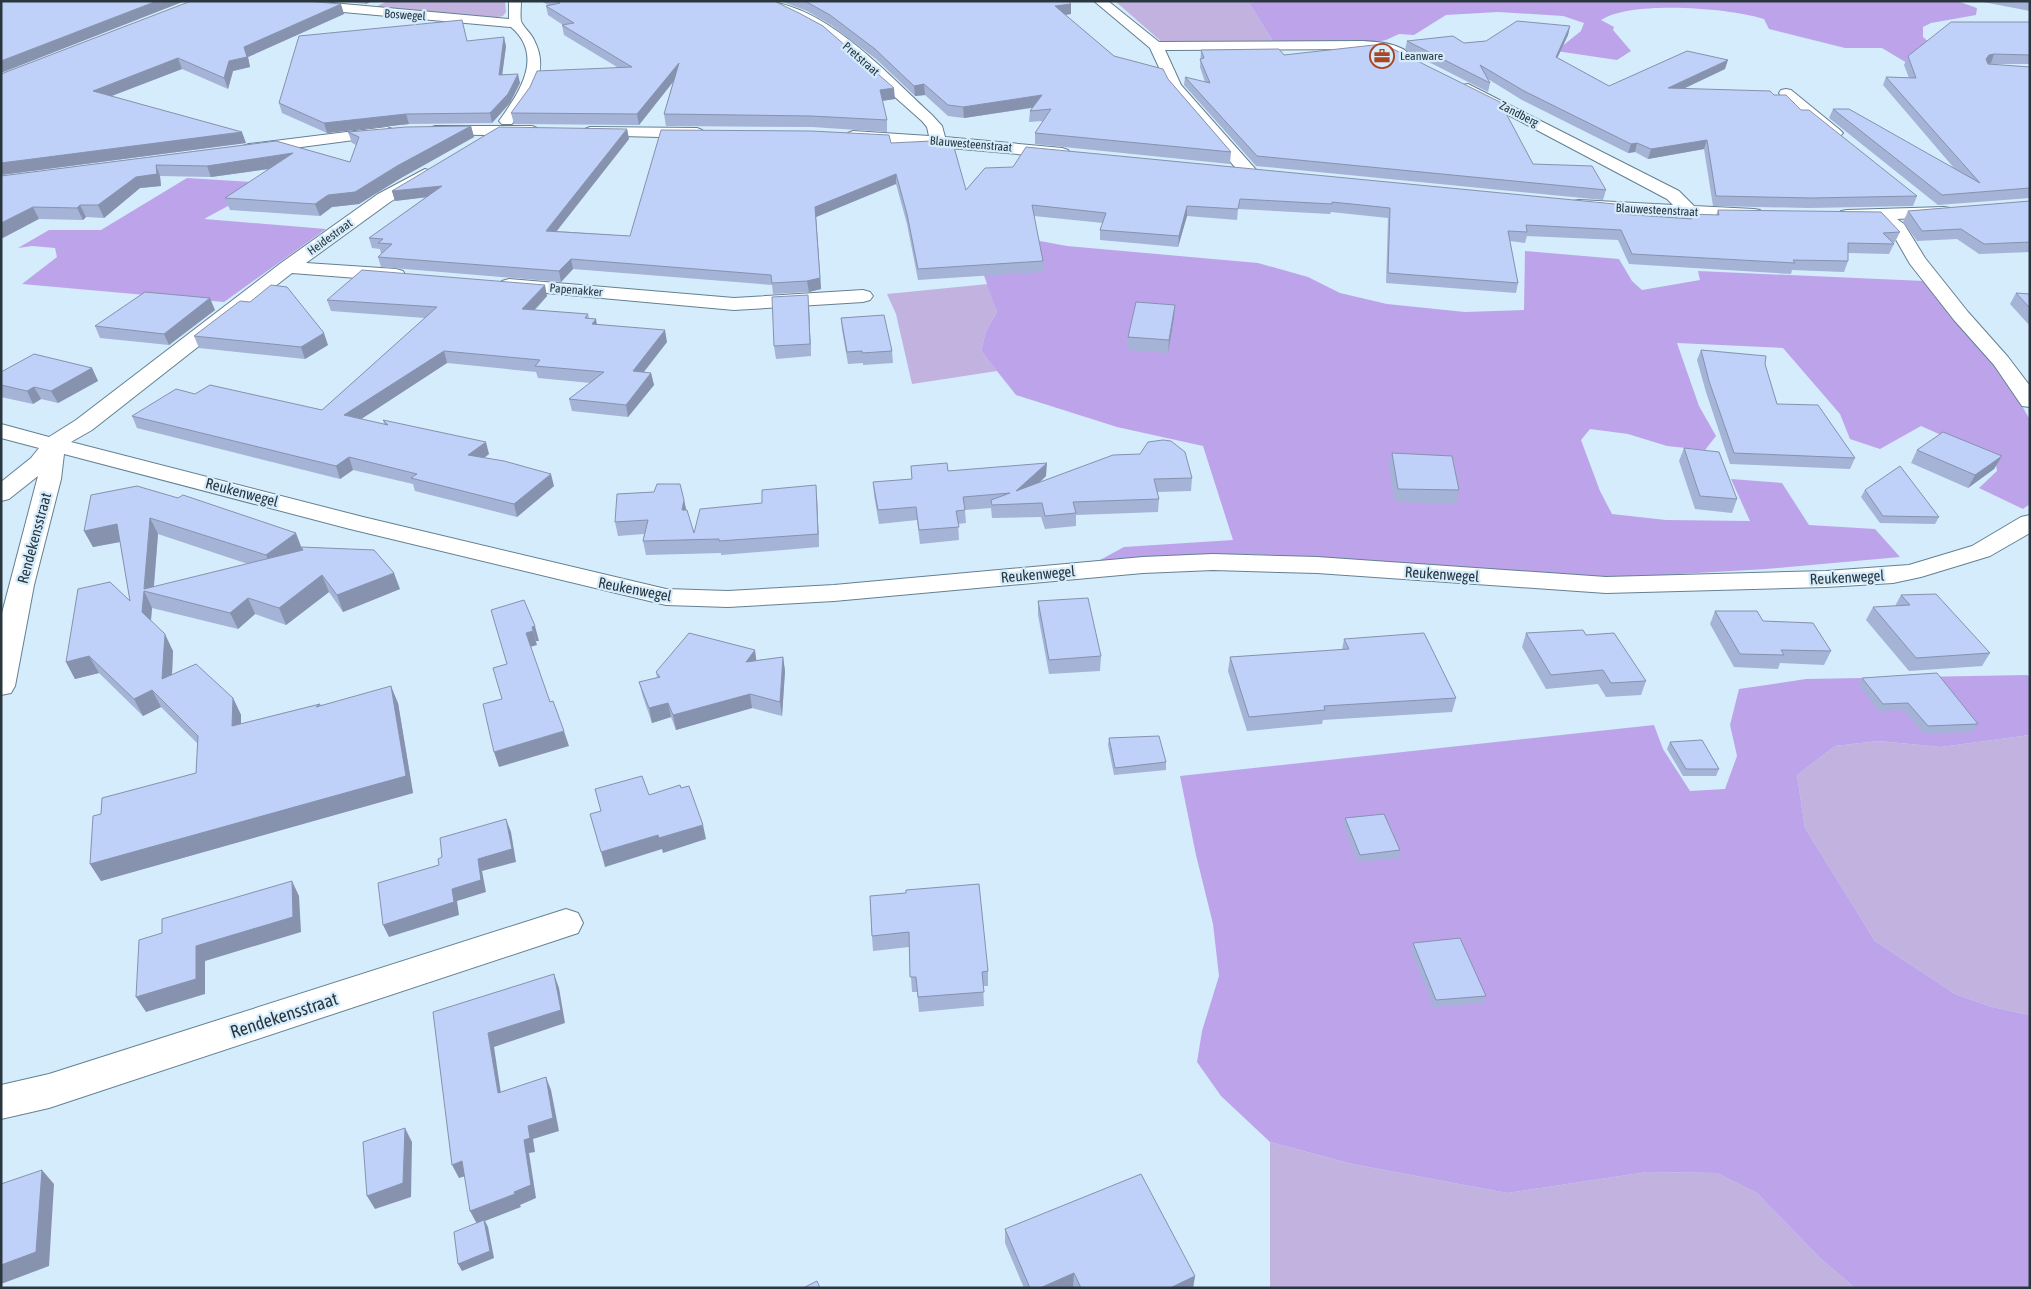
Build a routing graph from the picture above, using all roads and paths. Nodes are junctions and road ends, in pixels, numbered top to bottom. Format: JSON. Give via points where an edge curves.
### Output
{"nodes":[{"id":1,"x":265,"y":1,"type":"edge"},
{"id":2,"x":515,"y":1,"type":"edge"},
{"id":3,"x":764,"y":1,"type":"edge"},
{"id":4,"x":1100,"y":1,"type":"edge"},
{"id":5,"x":515,"y":23,"type":"junction"},
{"id":6,"x":1156,"y":46,"type":"junction"},
{"id":7,"x":1414,"y":61,"type":"edge"},
{"id":8,"x":1454,"y":81,"type":"edge"},
{"id":9,"x":1786,"y":93,"type":"edge"},
{"id":10,"x":495,"y":130,"type":"junction"},
{"id":11,"x":418,"y":131,"type":"edge"},
{"id":12,"x":546,"y":131,"type":"edge"},
{"id":13,"x":400,"y":132,"type":"edge"},
{"id":14,"x":574,"y":132,"type":"edge"},
{"id":15,"x":709,"y":133,"type":"edge"},
{"id":16,"x":835,"y":136,"type":"edge"},
{"id":17,"x":939,"y":141,"type":"junction"},
{"id":18,"x":1845,"y":142,"type":"edge"},
{"id":19,"x":469,"y":149,"type":"edge"},
{"id":20,"x":236,"y":150,"type":"edge"},
{"id":21,"x":1080,"y":154,"type":"edge"},
{"id":22,"x":436,"y":168,"type":"edge"},
{"id":23,"x":1222,"y":169,"type":"edge"},
{"id":24,"x":1250,"y":172,"type":"junction"},
{"id":25,"x":1270,"y":174,"type":"edge"},
{"id":26,"x":1912,"y":196,"type":"edge"},
{"id":27,"x":1559,"y":203,"type":"edge"},
{"id":28,"x":1963,"y":210,"type":"edge"},
{"id":29,"x":1692,"y":212,"type":"junction"},
{"id":30,"x":1934,"y":213,"type":"junction"},
{"id":31,"x":1774,"y":215,"type":"edge"},
{"id":32,"x":1832,"y":215,"type":"edge"},
{"id":33,"x":1882,"y":215,"type":"junction"},
{"id":34,"x":288,"y":267,"type":"junction"},
{"id":35,"x":418,"y":277,"type":"edge"},
{"id":36,"x":496,"y":284,"type":"edge"},
{"id":37,"x":863,"y":296,"type":"dead end"},
{"id":38,"x":2001,"y":361,"type":"junction"},
{"id":39,"x":2030,"y":370,"type":"edge"},
{"id":40,"x":2030,"y":401,"type":"edge"},
{"id":41,"x":1,"y":431,"type":"edge"},
{"id":42,"x":54,"y":443,"type":"junction"},
{"id":43,"x":1,"y":494,"type":"edge"},
{"id":44,"x":2030,"y":522,"type":"edge"},
{"id":45,"x":1,"y":686,"type":"edge"},
{"id":46,"x":566,"y":923,"type":"dead end"},
{"id":47,"x":1,"y":1102,"type":"edge"}],
"edges":[{"from":1,"to":5,"type":"street","name":"Boswegel"},
{"from":2,"to":5,"type":"street"},
{"from":3,"to":17,"type":"street","name":"Pretstraat","via":[[812,22],[848,46],[934,126]]},
{"from":4,"to":6,"type":"street"},
{"from":5,"to":10,"type":"street","via":[[522,28],[532,46],[533,79],[506,121]]},
{"from":6,"to":7,"type":"street","via":[[1363,45],[1385,47]]},
{"from":6,"to":24,"type":"street","via":[[1174,86]]},
{"from":8,"to":29,"type":"street","name":"Zandberg","via":[[1673,195]]},
{"from":9,"to":18,"type":"street"},
{"from":10,"to":11,"type":"street"},
{"from":10,"to":12,"type":"street"},
{"from":10,"to":19,"type":"street"},
{"from":13,"to":20,"type":"street"},
{"from":14,"to":15,"type":"street"},
{"from":16,"to":17,"type":"street","name":"Blauwesteenstraat"},
{"from":17,"to":21,"type":"street","name":"Blauwesteenstraat"},
{"from":22,"to":34,"type":"street","name":"Heidestraat","via":[[384,198]]},
{"from":23,"to":24,"type":"street"},
{"from":24,"to":25,"type":"street"},
{"from":26,"to":30,"type":"street"},
{"from":27,"to":29,"type":"street","name":"Blauwesteenstraat"},
{"from":28,"to":30,"type":"street"},
{"from":29,"to":31,"type":"street","name":"Blauwesteenstraat"},
{"from":30,"to":33,"type":"street"},
{"from":32,"to":33,"type":"street"},
{"from":33,"to":38,"type":"street","via":[[1898,228],[1917,260]]},
{"from":34,"to":35,"type":"street"},
{"from":34,"to":42,"type":"street","name":"Heidestraat","via":[[84,425]]},
{"from":36,"to":37,"type":"street","name":"Papenakker","via":[[734,304]]},
{"from":38,"to":39,"type":"street"},
{"from":38,"to":40,"type":"street"},
{"from":41,"to":42,"type":"street"},
{"from":42,"to":43,"type":"street","via":[[39,463]]},
{"from":42,"to":44,"type":"street","name":"Reukenwegel","via":[[359,524],[666,597],[757,598],[1143,565],[1214,562],[1317,565],[1606,585],[1893,575],[1981,550]]},
{"from":42,"to":45,"type":"street","name":"Rendekensstraat","via":[[49,479],[21,585]]},
{"from":46,"to":47,"type":"street","name":"Rendekensstraat","via":[[49,1091]]}]}
